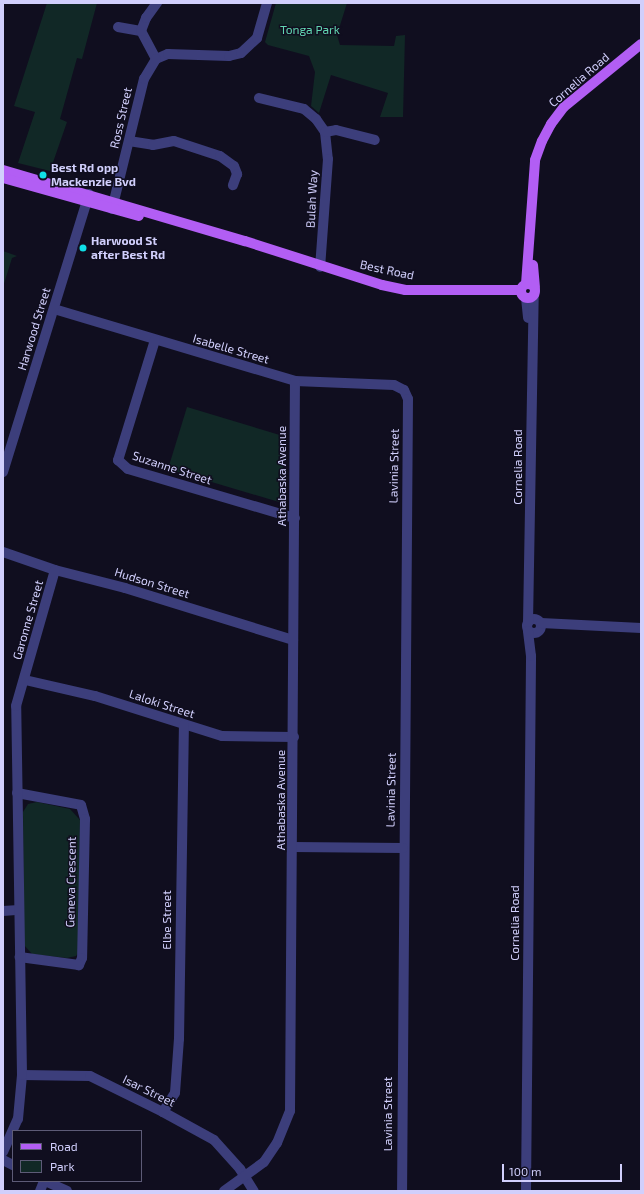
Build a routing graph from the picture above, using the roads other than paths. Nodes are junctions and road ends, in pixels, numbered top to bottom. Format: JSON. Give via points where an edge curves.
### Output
{"nodes":[{"id":1,"x":157,"y":3,"type":"edge"},
{"id":2,"x":267,"y":3,"type":"edge"},
{"id":3,"x":118,"y":27,"type":"dead end"},
{"id":4,"x":141,"y":31,"type":"junction"},
{"id":5,"x":641,"y":44,"type":"edge"},
{"id":6,"x":156,"y":59,"type":"junction"},
{"id":7,"x":259,"y":98,"type":"dead end"},
{"id":8,"x":325,"y":132,"type":"junction"},
{"id":9,"x":129,"y":140,"type":"junction"},
{"id":10,"x":375,"y":140,"type":"dead end"},
{"id":11,"x":3,"y":170,"type":"edge"},
{"id":12,"x":3,"y":178,"type":"edge"},
{"id":13,"x":233,"y":185,"type":"dead end"},
{"id":14,"x":88,"y":198,"type":"junction"},
{"id":15,"x":113,"y":205,"type":"junction"},
{"id":16,"x":320,"y":267,"type":"junction"},
{"id":17,"x":528,"y":291,"type":"junction"},
{"id":18,"x":54,"y":310,"type":"junction"},
{"id":19,"x":155,"y":340,"type":"junction"},
{"id":20,"x":295,"y":381,"type":"junction"},
{"id":21,"x":404,"y":390,"type":"joint"},
{"id":22,"x":3,"y":472,"type":"edge"},
{"id":23,"x":295,"y":518,"type":"junction"},
{"id":24,"x":3,"y":552,"type":"edge"},
{"id":25,"x":55,"y":570,"type":"junction"},
{"id":26,"x":535,"y":627,"type":"junction"},
{"id":27,"x":641,"y":628,"type":"edge"},
{"id":28,"x":293,"y":640,"type":"junction"},
{"id":29,"x":25,"y":680,"type":"junction"},
{"id":30,"x":184,"y":724,"type":"junction"},
{"id":31,"x":294,"y":737,"type":"junction"},
{"id":32,"x":18,"y":793,"type":"junction"},
{"id":33,"x":293,"y":847,"type":"junction"},
{"id":34,"x":403,"y":848,"type":"junction"},
{"id":35,"x":19,"y":910,"type":"junction"},
{"id":36,"x":3,"y":911,"type":"edge"},
{"id":37,"x":20,"y":957,"type":"junction"},
{"id":38,"x":22,"y":1075,"type":"junction"},
{"id":39,"x":163,"y":1112,"type":"junction"},
{"id":40,"x":13,"y":1130,"type":"edge"},
{"id":41,"x":12,"y":1132,"type":"edge"},
{"id":42,"x":3,"y":1152,"type":"edge"},
{"id":43,"x":3,"y":1160,"type":"edge"},
{"id":44,"x":12,"y":1164,"type":"edge"},
{"id":45,"x":243,"y":1176,"type":"junction"},
{"id":46,"x":44,"y":1182,"type":"edge"},
{"id":47,"x":47,"y":1182,"type":"edge"},
{"id":48,"x":40,"y":1191,"type":"edge"},
{"id":49,"x":67,"y":1191,"type":"edge"},
{"id":50,"x":224,"y":1191,"type":"edge"},
{"id":51,"x":254,"y":1191,"type":"edge"},
{"id":52,"x":402,"y":1191,"type":"edge"},
{"id":53,"x":526,"y":1191,"type":"edge"}],
"edges":[{"from":1,"to":4,"type":"street","via":[[146,18]]},
{"from":2,"to":6,"type":"street","via":[[257,38],[241,52],[229,56],[168,54]]},
{"from":3,"to":4,"type":"street"},
{"from":4,"to":6,"type":"street"},
{"from":5,"to":17,"type":"main road","name":"Cornelia Road","via":[[566,106],[551,124],[535,160]]},
{"from":6,"to":9,"type":"street","name":"Ross Street","via":[[144,79]]},
{"from":7,"to":8,"type":"street","via":[[304,108]]},
{"from":8,"to":10,"type":"street","via":[[336,130]]},
{"from":8,"to":16,"type":"street","name":"Bulah Way","via":[[328,159]]},
{"from":9,"to":13,"type":"street","via":[[153,145],[174,142],[220,156],[232,162],[236,170]]},
{"from":9,"to":15,"type":"street","name":"Ross Street"},
{"from":11,"to":14,"type":"main road","name":"Best Road"},
{"from":12,"to":14,"type":"main road","name":"Best Road"},
{"from":14,"to":15,"type":"main road","name":"Best Road"},
{"from":14,"to":18,"type":"street","name":"Harwood Street"},
{"from":15,"to":16,"type":"main road","name":"Best Road"},
{"from":16,"to":17,"type":"main road","name":"Best Road","via":[[405,290]]},
{"from":17,"to":26,"type":"street","name":"Cornelia Road","via":[[532,346],[530,589]]},
{"from":18,"to":19,"type":"street","name":"Isabelle Street"},
{"from":18,"to":22,"type":"street","name":"Harwood Street"},
{"from":19,"to":20,"type":"street","name":"Isabelle Street"},
{"from":19,"to":23,"type":"street","name":"Suzanne Street","via":[[118,460],[128,470]]},
{"from":20,"to":21,"type":"street","name":"Isabelle Street","via":[[394,385]]},
{"from":20,"to":23,"type":"street","name":"Athabaska Avenue"},
{"from":21,"to":34,"type":"street","name":"Lavinia Street","via":[[408,399]]},
{"from":23,"to":28,"type":"street","name":"Athabaska Avenue"},
{"from":24,"to":25,"type":"street","name":"Hudson Street"},
{"from":25,"to":28,"type":"street","name":"Hudson Street","via":[[125,588]]},
{"from":25,"to":29,"type":"street","name":"Garonne Street"},
{"from":26,"to":27,"type":"street"},
{"from":26,"to":53,"type":"street","name":"Cornelia Road","via":[[531,656]]},
{"from":28,"to":31,"type":"street","name":"Athabaska Avenue"},
{"from":29,"to":30,"type":"street","name":"Laloki Street","via":[[95,696]]},
{"from":29,"to":32,"type":"street","name":"Garonne Street","via":[[16,706]]},
{"from":30,"to":31,"type":"street","name":"Laloki Street","via":[[230,737]]},
{"from":30,"to":39,"type":"street","name":"Elbe Street","via":[[179,1039],[175,1093]]},
{"from":31,"to":33,"type":"street","name":"Athabaska Avenue"},
{"from":32,"to":35,"type":"street","name":"Garonne Street"},
{"from":32,"to":37,"type":"street","name":"Geneva Crescent","via":[[81,806],[84,819],[82,958],[79,965]]},
{"from":33,"to":34,"type":"street"},
{"from":33,"to":45,"type":"street","name":"Athabaska Avenue","via":[[290,1111],[277,1143],[264,1162]]},
{"from":34,"to":52,"type":"street","name":"Lavinia Street"},
{"from":35,"to":36,"type":"street"},
{"from":35,"to":37,"type":"street","name":"Garonne Street"},
{"from":37,"to":38,"type":"street","name":"Garonne Street"},
{"from":38,"to":39,"type":"street","name":"Isar Street","via":[[90,1076]]},
{"from":38,"to":40,"type":"street","name":"Garonne Street","via":[[18,1119]]},
{"from":39,"to":45,"type":"street","name":"Isar Street","via":[[214,1140]]},
{"from":41,"to":42,"type":"street","name":"Garonne Street"},
{"from":43,"to":44,"type":"street"},
{"from":45,"to":50,"type":"street","name":"Athabaska Avenue"},
{"from":45,"to":51,"type":"street","name":"Isar Street"},
{"from":46,"to":48,"type":"street"},
{"from":47,"to":49,"type":"street"}]}
